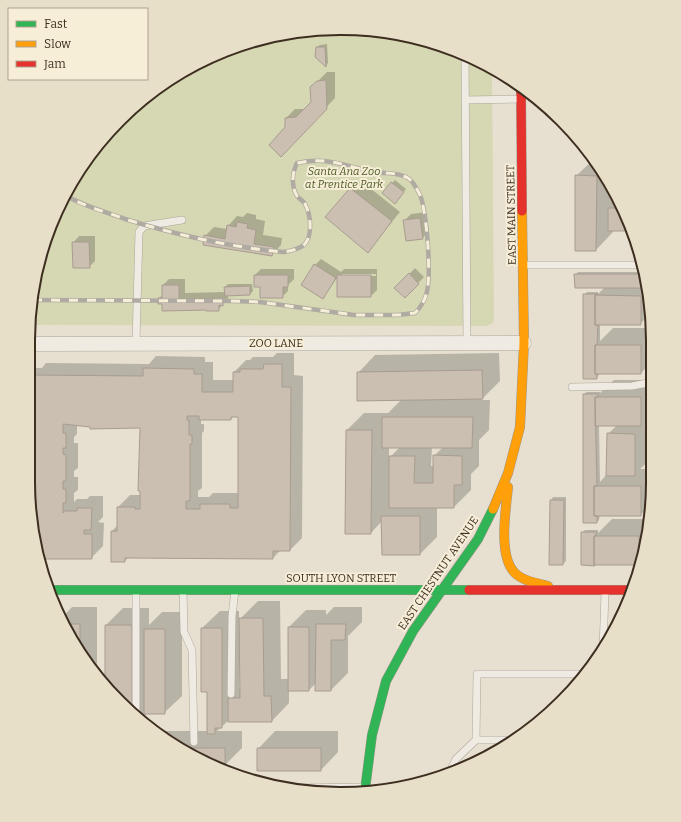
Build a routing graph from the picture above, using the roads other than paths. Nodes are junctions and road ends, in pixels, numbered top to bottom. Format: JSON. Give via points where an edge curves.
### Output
{"nodes":[{"id":1,"x":465,"y":62,"type":"edge"},
{"id":2,"x":521,"y":94,"type":"edge"},
{"id":3,"x":521,"y":99,"type":"junction"},
{"id":4,"x":465,"y":100,"type":"junction"},
{"id":5,"x":182,"y":220,"type":"dead end"},
{"id":6,"x":523,"y":265,"type":"junction"},
{"id":7,"x":637,"y":265,"type":"edge"},
{"id":8,"x":466,"y":342,"type":"junction"},
{"id":9,"x":524,"y":343,"type":"junction"},
{"id":10,"x":35,"y":344,"type":"edge"},
{"id":11,"x":136,"y":344,"type":"junction"},
{"id":12,"x":646,"y":383,"type":"edge"},
{"id":13,"x":572,"y":386,"type":"dead end"},
{"id":14,"x":508,"y":473,"type":"junction"},
{"id":15,"x":55,"y":590,"type":"edge"},
{"id":16,"x":136,"y":590,"type":"junction"},
{"id":17,"x":182,"y":590,"type":"junction"},
{"id":18,"x":235,"y":590,"type":"junction"},
{"id":19,"x":572,"y":590,"type":"junction"},
{"id":20,"x":605,"y":590,"type":"junction"},
{"id":21,"x":626,"y":590,"type":"edge"},
{"id":22,"x":440,"y":591,"type":"junction"},
{"id":23,"x":603,"y":637,"type":"edge"},
{"id":24,"x":577,"y":674,"type":"edge"},
{"id":25,"x":231,"y":694,"type":"dead end"},
{"id":26,"x":136,"y":708,"type":"edge"},
{"id":27,"x":476,"y":740,"type":"junction"},
{"id":28,"x":503,"y":740,"type":"edge"},
{"id":29,"x":194,"y":742,"type":"dead end"},
{"id":30,"x":452,"y":766,"type":"edge"},
{"id":31,"x":365,"y":785,"type":"edge"}],
"edges":[{"from":1,"to":4,"type":"lane"},
{"from":2,"to":3,"type":"street","name":"EAST MAIN STREET"},
{"from":3,"to":4,"type":"lane"},
{"from":3,"to":6,"type":"street","name":"EAST MAIN STREET"},
{"from":4,"to":8,"type":"lane"},
{"from":5,"to":11,"type":"lane","via":[[144,226],[139,232]]},
{"from":6,"to":7,"type":"lane"},
{"from":6,"to":9,"type":"street","name":"EAST MAIN STREET"},
{"from":8,"to":9,"type":"street","name":"ZOO LANE"},
{"from":8,"to":11,"type":"street","name":"ZOO LANE"},
{"from":9,"to":14,"type":"street","name":"EAST CHESTNUT AVENUE","via":[[520,427]]},
{"from":10,"to":11,"type":"street","name":"ZOO LANE"},
{"from":12,"to":13,"type":"lane","via":[[632,386]]},
{"from":14,"to":19,"type":"street","via":[[506,553],[511,567],[516,573],[534,583]]},
{"from":14,"to":22,"type":"street","name":"EAST CHESTNUT AVENUE","via":[[478,539]]},
{"from":15,"to":16,"type":"street","name":"SOUTH LYON STREET"},
{"from":16,"to":17,"type":"street","name":"SOUTH LYON STREET"},
{"from":16,"to":26,"type":"lane"},
{"from":17,"to":18,"type":"street","name":"SOUTH LYON STREET"},
{"from":17,"to":29,"type":"lane","via":[[184,632],[192,650]]},
{"from":18,"to":22,"type":"street","name":"SOUTH LYON STREET"},
{"from":18,"to":25,"type":"lane"},
{"from":19,"to":20,"type":"street","name":"SOUTH LYON STREET"},
{"from":19,"to":22,"type":"street","name":"SOUTH LYON STREET"},
{"from":20,"to":21,"type":"street","name":"SOUTH LYON STREET"},
{"from":20,"to":23,"type":"lane"},
{"from":22,"to":31,"type":"street","name":"EAST CHESTNUT AVENUE","via":[[413,631],[386,681],[372,735]]},
{"from":24,"to":27,"type":"lane","via":[[477,674]]},
{"from":27,"to":28,"type":"lane"},
{"from":27,"to":30,"type":"lane"}]}
